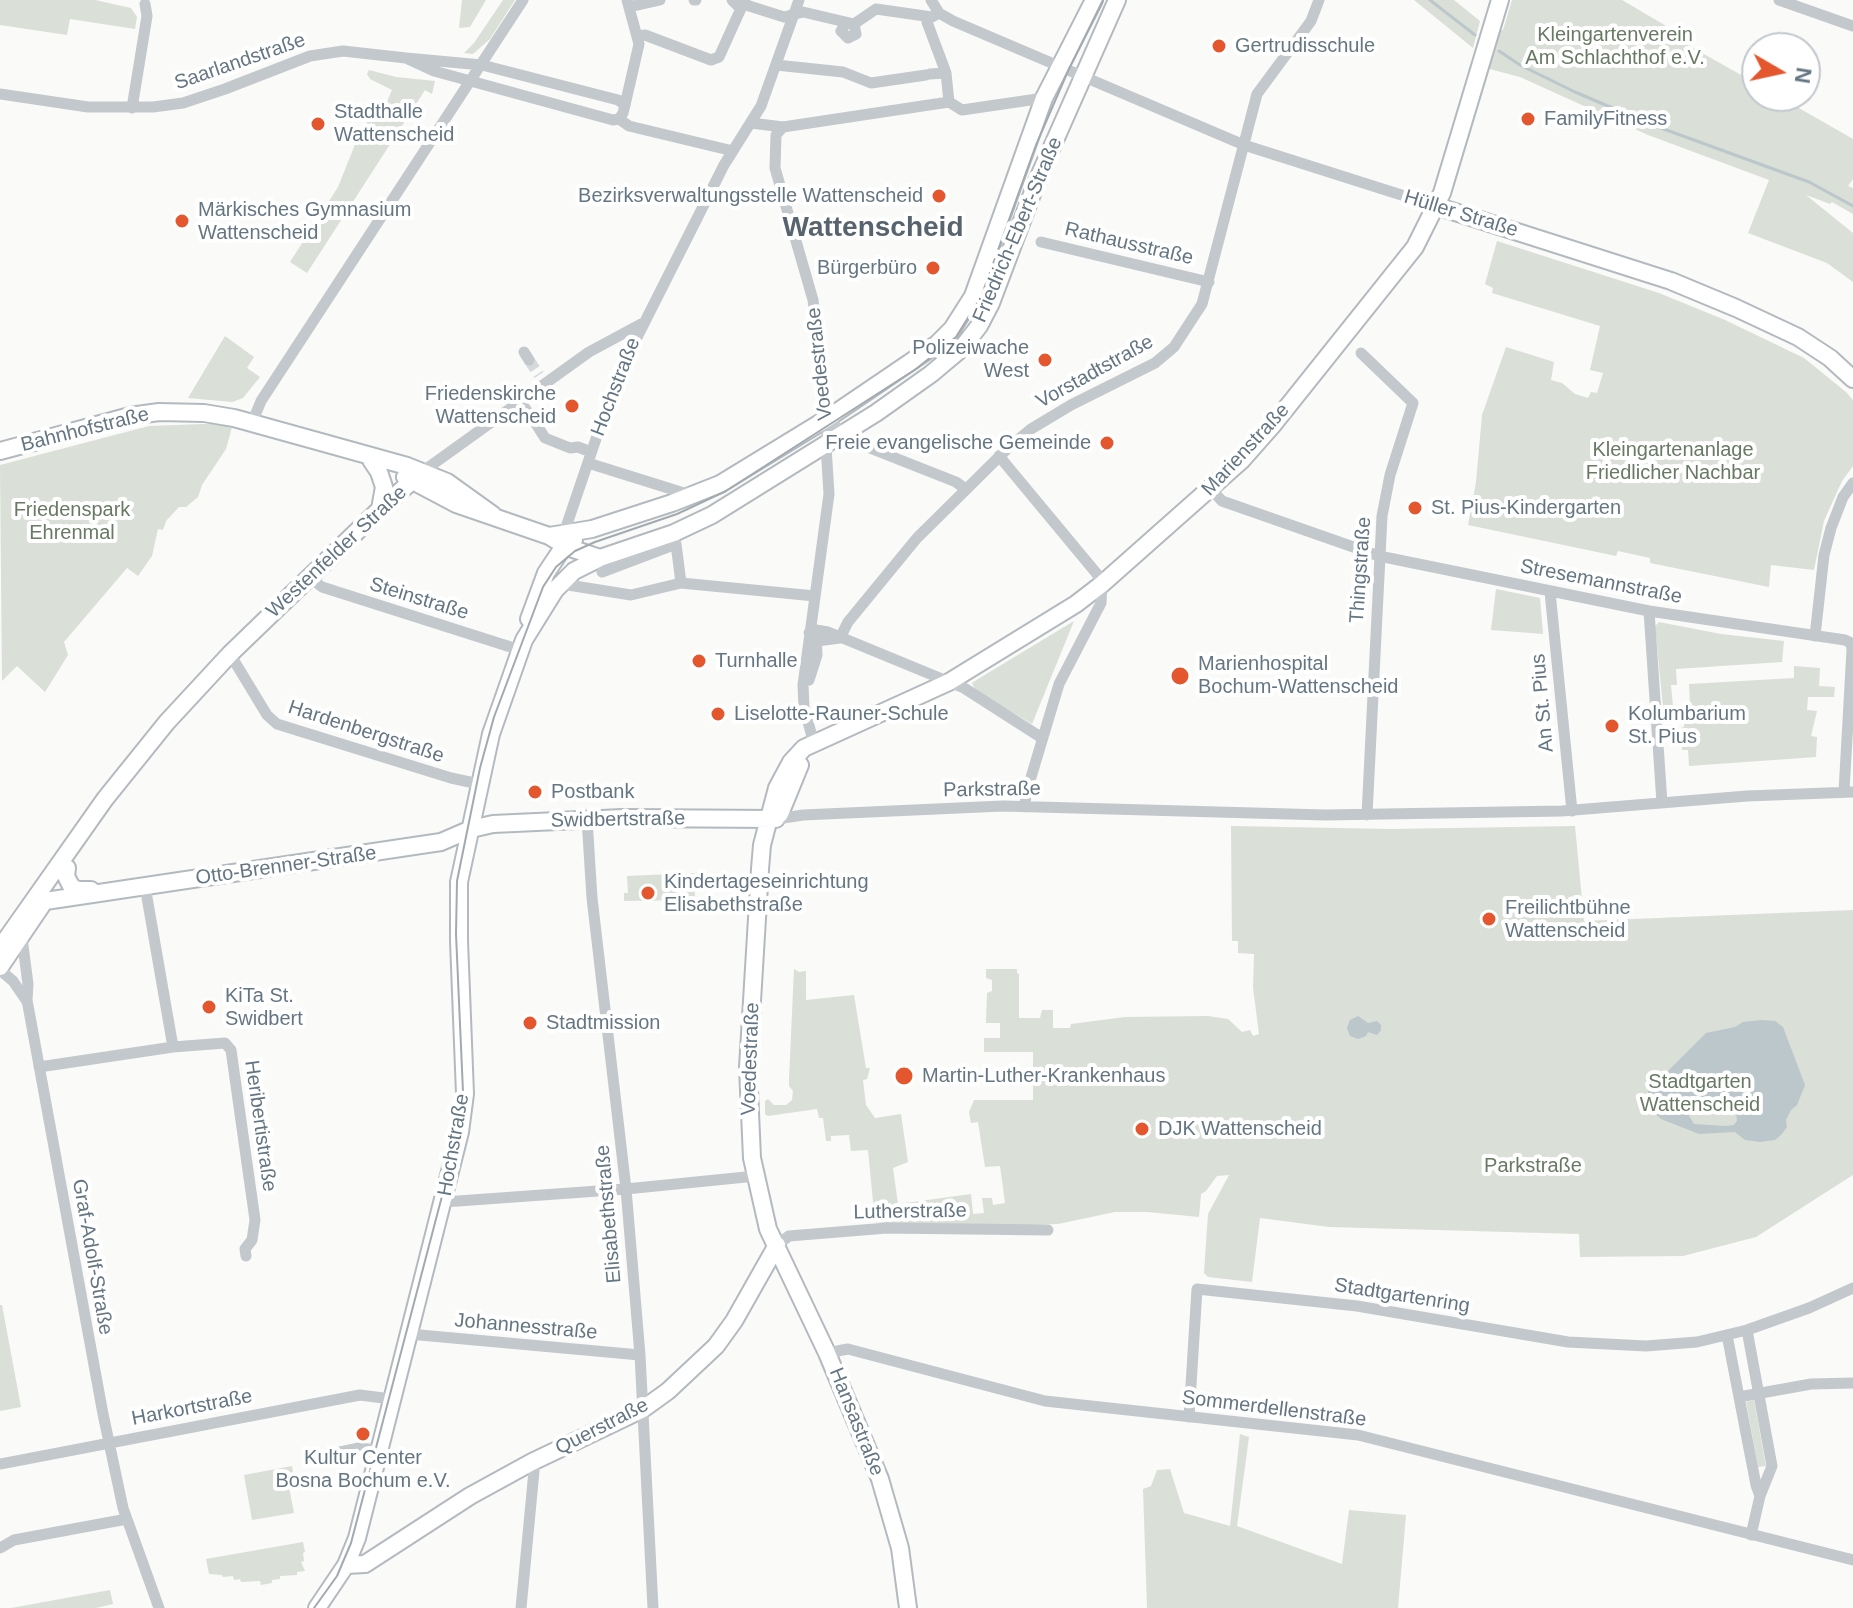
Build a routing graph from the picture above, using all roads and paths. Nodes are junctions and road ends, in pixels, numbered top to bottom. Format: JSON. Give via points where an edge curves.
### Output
{"nodes":[{"id":1,"x":523,"y":0,"type":"edge"},
{"id":2,"x":660,"y":0,"type":"edge"},
{"id":3,"x":799,"y":0,"type":"edge"},
{"id":4,"x":931,"y":0,"type":"edge"},
{"id":5,"x":1094,"y":0,"type":"edge"},
{"id":6,"x":1117,"y":0,"type":"edge"},
{"id":7,"x":1319,"y":0,"type":"edge"},
{"id":8,"x":1500,"y":0,"type":"edge"},
{"id":9,"x":1779,"y":0,"type":"edge"},
{"id":10,"x":740,"y":1,"type":"edge"},
{"id":11,"x":145,"y":4,"type":"dead end"},
{"id":12,"x":628,"y":4,"type":"edge"},
{"id":13,"x":794,"y":13,"type":"junction"},
{"id":14,"x":933,"y":15,"type":"junction"},
{"id":15,"x":1853,"y":26,"type":"edge"},
{"id":16,"x":637,"y":36,"type":"junction"},
{"id":17,"x":406,"y":58,"type":"junction"},
{"id":18,"x":482,"y":65,"type":"junction"},
{"id":19,"x":776,"y":65,"type":"junction"},
{"id":20,"x":1058,"y":67,"type":"junction"},
{"id":21,"x":946,"y":73,"type":"junction"},
{"id":22,"x":1082,"y":77,"type":"junction"},
{"id":23,"x":533,"y":80,"type":"junction"},
{"id":24,"x":471,"y":81,"type":"junction"},
{"id":25,"x":0,"y":94,"type":"edge"},
{"id":26,"x":530,"y":97,"type":"junction"},
{"id":27,"x":1044,"y":98,"type":"junction"},
{"id":28,"x":949,"y":102,"type":"junction"},
{"id":29,"x":625,"y":105,"type":"junction"},
{"id":30,"x":132,"y":108,"type":"junction"},
{"id":31,"x":619,"y":119,"type":"junction"},
{"id":32,"x":751,"y":123,"type":"junction"},
{"id":33,"x":783,"y":127,"type":"junction"},
{"id":34,"x":1244,"y":145,"type":"junction"},
{"id":35,"x":733,"y":151,"type":"junction"},
{"id":36,"x":1436,"y":206,"type":"junction"},
{"id":37,"x":1041,"y":242,"type":"dead end"},
{"id":38,"x":1209,"y":282,"type":"junction"},
{"id":39,"x":642,"y":323,"type":"junction"},
{"id":40,"x":1361,"y":353,"type":"dead end"},
{"id":41,"x":1853,"y":379,"type":"edge"},
{"id":42,"x":520,"y":401,"type":"junction"},
{"id":43,"x":828,"y":418,"type":"junction"},
{"id":44,"x":252,"y":423,"type":"junction"},
{"id":45,"x":843,"y":434,"type":"junction"},
{"id":46,"x":826,"y":446,"type":"junction"},
{"id":47,"x":0,"y":451,"type":"edge"},
{"id":48,"x":999,"y":456,"type":"junction"},
{"id":49,"x":364,"y":457,"type":"junction"},
{"id":50,"x":590,"y":457,"type":"junction"},
{"id":51,"x":417,"y":476,"type":"junction"},
{"id":52,"x":1853,"y":483,"type":"edge"},
{"id":53,"x":964,"y":488,"type":"junction"},
{"id":54,"x":1211,"y":489,"type":"junction"},
{"id":55,"x":703,"y":492,"type":"junction"},
{"id":56,"x":380,"y":509,"type":"junction"},
{"id":57,"x":560,"y":539,"type":"junction"},
{"id":58,"x":1379,"y":556,"type":"junction"},
{"id":59,"x":601,"y":565,"type":"junction"},
{"id":60,"x":309,"y":577,"type":"junction"},
{"id":61,"x":564,"y":580,"type":"junction"},
{"id":62,"x":681,"y":583,"type":"junction"},
{"id":63,"x":1102,"y":584,"type":"junction"},
{"id":64,"x":600,"y":592,"type":"junction"},
{"id":65,"x":1550,"y":592,"type":"junction"},
{"id":66,"x":814,"y":601,"type":"junction"},
{"id":67,"x":1076,"y":604,"type":"junction"},
{"id":68,"x":1649,"y":611,"type":"junction"},
{"id":69,"x":1091,"y":622,"type":"junction"},
{"id":70,"x":814,"y":635,"type":"junction"},
{"id":71,"x":1815,"y":636,"type":"junction"},
{"id":72,"x":840,"y":638,"type":"junction"},
{"id":73,"x":522,"y":645,"type":"junction"},
{"id":74,"x":230,"y":654,"type":"junction"},
{"id":75,"x":949,"y":682,"type":"junction"},
{"id":76,"x":1042,"y":738,"type":"junction"},
{"id":77,"x":814,"y":744,"type":"junction"},
{"id":78,"x":1850,"y":754,"type":"edge"},
{"id":79,"x":479,"y":784,"type":"junction"},
{"id":80,"x":1849,"y":791,"type":"edge"},
{"id":81,"x":786,"y":797,"type":"junction"},
{"id":82,"x":1662,"y":803,"type":"junction"},
{"id":83,"x":1025,"y":807,"type":"junction"},
{"id":84,"x":1572,"y":811,"type":"junction"},
{"id":85,"x":803,"y":815,"type":"junction"},
{"id":86,"x":1367,"y":815,"type":"junction"},
{"id":87,"x":587,"y":819,"type":"junction"},
{"id":88,"x":773,"y":819,"type":"junction"},
{"id":89,"x":469,"y":830,"type":"junction"},
{"id":90,"x":82,"y":835,"type":"junction"},
{"id":91,"x":67,"y":868,"type":"junction"},
{"id":92,"x":145,"y":886,"type":"junction"},
{"id":93,"x":100,"y":893,"type":"junction"},
{"id":94,"x":38,"y":902,"type":"junction"},
{"id":95,"x":22,"y":938,"type":"junction"},
{"id":96,"x":0,"y":948,"type":"edge"},
{"id":97,"x":0,"y":969,"type":"edge"},
{"id":98,"x":27,"y":1000,"type":"junction"},
{"id":99,"x":173,"y":1047,"type":"junction"},
{"id":100,"x":39,"y":1067,"type":"junction"},
{"id":101,"x":756,"y":1176,"type":"junction"},
{"id":102,"x":626,"y":1189,"type":"junction"},
{"id":103,"x":444,"y":1202,"type":"junction"},
{"id":104,"x":1048,"y":1230,"type":"dead end"},
{"id":105,"x":777,"y":1245,"type":"junction"},
{"id":106,"x":246,"y":1256,"type":"dead end"},
{"id":107,"x":1853,"y":1288,"type":"edge"},
{"id":108,"x":1747,"y":1330,"type":"junction"},
{"id":109,"x":409,"y":1334,"type":"junction"},
{"id":110,"x":1727,"y":1335,"type":"junction"},
{"id":111,"x":827,"y":1353,"type":"junction"},
{"id":112,"x":640,"y":1355,"type":"junction"},
{"id":113,"x":1853,"y":1383,"type":"edge"},
{"id":114,"x":1759,"y":1393,"type":"junction"},
{"id":115,"x":1739,"y":1397,"type":"junction"},
{"id":116,"x":391,"y":1399,"type":"junction"},
{"id":117,"x":643,"y":1409,"type":"junction"},
{"id":118,"x":1189,"y":1417,"type":"junction"},
{"id":119,"x":109,"y":1443,"type":"junction"},
{"id":120,"x":378,"y":1450,"type":"junction"},
{"id":121,"x":308,"y":1459,"type":"dead end"},
{"id":122,"x":532,"y":1462,"type":"junction"},
{"id":123,"x":0,"y":1464,"type":"edge"},
{"id":124,"x":1760,"y":1496,"type":"junction"},
{"id":125,"x":127,"y":1519,"type":"junction"},
{"id":126,"x":1751,"y":1535,"type":"junction"},
{"id":127,"x":0,"y":1548,"type":"edge"},
{"id":128,"x":349,"y":1558,"type":"junction"},
{"id":129,"x":1853,"y":1560,"type":"edge"},
{"id":130,"x":159,"y":1608,"type":"edge"},
{"id":131,"x":317,"y":1608,"type":"edge"},
{"id":132,"x":521,"y":1608,"type":"edge"},
{"id":133,"x":653,"y":1608,"type":"edge"},
{"id":134,"x":908,"y":1608,"type":"edge"}],
"edges":[{"from":1,"to":18,"type":"street"},
{"from":2,"to":12,"type":"street"},
{"from":3,"to":13,"type":"street","name":"Hochstraße"},
{"from":4,"to":14,"type":"street"},
{"from":5,"to":20,"type":"street","name":"Friedrich-Ebert-Straße"},
{"from":6,"to":22,"type":"street","name":"Friedrich-Ebert-Straße"},
{"from":7,"to":34,"type":"street","name":"Vorstadtstraße","via":[[1311,21],[1257,94]]},
{"from":8,"to":36,"type":"street","name":"Marienstraße"},
{"from":9,"to":15,"type":"street"},
{"from":10,"to":13,"type":"street","via":[[784,17]]},
{"from":10,"to":16,"type":"street","via":[[719,57],[711,60]]},
{"from":11,"to":30,"type":"street"},
{"from":12,"to":16,"type":"street"},
{"from":13,"to":14,"type":"street","name":"Hüller Straße","via":[[850,24],[876,9]]},
{"from":13,"to":19,"type":"street","name":"Hochstraße"},
{"from":14,"to":20,"type":"street","name":"Hüller Straße"},
{"from":14,"to":21,"type":"street","via":[[932,37]]},
{"from":16,"to":29,"type":"street"},
{"from":17,"to":18,"type":"street","name":"Saarlandstraße"},
{"from":17,"to":24,"type":"street","name":"Saarlandstraße"},
{"from":17,"to":30,"type":"street","name":"Saarlandstraße","via":[[343,51],[310,56],[183,103]]},
{"from":18,"to":23,"type":"street","name":"Saarlandstraße"},
{"from":18,"to":24,"type":"street"},
{"from":19,"to":21,"type":"street","via":[[843,72],[871,83]]},
{"from":19,"to":32,"type":"street","name":"Hochstraße"},
{"from":20,"to":22,"type":"street","name":"Hüller Straße"},
{"from":20,"to":27,"type":"street","name":"Friedrich-Ebert-Straße"},
{"from":21,"to":28,"type":"street"},
{"from":22,"to":34,"type":"street","name":"Hüller Straße"},
{"from":22,"to":45,"type":"street","name":"Friedrich-Ebert-Straße","via":[[979,326],[940,367]]},
{"from":23,"to":26,"type":"street"},
{"from":23,"to":29,"type":"street","name":"Saarlandstraße"},
{"from":24,"to":26,"type":"street","name":"Saarlandstraße"},
{"from":24,"to":44,"type":"street","via":[[261,401]]},
{"from":25,"to":30,"type":"street","name":"Saarlandstraße"},
{"from":26,"to":31,"type":"street","name":"Saarlandstraße"},
{"from":27,"to":28,"type":"street","via":[[962,110]]},
{"from":27,"to":43,"type":"street","name":"Friedrich-Ebert-Straße","via":[[967,309],[923,356]]},
{"from":28,"to":33,"type":"street"},
{"from":29,"to":31,"type":"street"},
{"from":31,"to":35,"type":"street","name":"Saarlandstraße","via":[[629,126]]},
{"from":32,"to":33,"type":"street"},
{"from":32,"to":35,"type":"street","name":"Hochstraße"},
{"from":33,"to":43,"type":"street","name":"Voedestraße","via":[[776,135],[775,168],[813,300]]},
{"from":34,"to":36,"type":"street","name":"Hüller Straße"},
{"from":34,"to":38,"type":"street","name":"Vorstadtstraße"},
{"from":35,"to":39,"type":"street","name":"Hochstraße"},
{"from":36,"to":41,"type":"street","name":"Hüller Straße","via":[[1736,308],[1798,337]]},
{"from":36,"to":54,"type":"street","name":"Marienstraße","via":[[1397,272],[1272,426]]},
{"from":37,"to":38,"type":"street","name":"Rathausstraße"},
{"from":38,"to":48,"type":"street","name":"Vorstadtstraße","via":[[1197,314],[1174,347],[1155,363],[1081,399]]},
{"from":39,"to":42,"type":"street","name":"Westenfelder Straße","via":[[542,379]]},
{"from":39,"to":50,"type":"street","name":"Hochstraße"},
{"from":40,"to":58,"type":"street","name":"Thingstraße","via":[[1413,403],[1390,475]]},
{"from":42,"to":50,"type":"street","name":"Hochstraße","via":[[545,438],[578,447]]},
{"from":42,"to":51,"type":"street","name":"Westenfelder Straße"},
{"from":43,"to":45,"type":"street"},
{"from":43,"to":46,"type":"street","name":"Voedestraße"},
{"from":43,"to":55,"type":"street","name":"Friedrich-Ebert-Straße"},
{"from":44,"to":47,"type":"street","name":"Bahnhofstraße","via":[[204,413],[159,412]]},
{"from":44,"to":49,"type":"street","name":"Bahnhofstraße"},
{"from":45,"to":46,"type":"street","name":"Friedrich-Ebert-Straße"},
{"from":45,"to":53,"type":"street"},
{"from":46,"to":59,"type":"street","name":"Friedrich-Ebert-Straße","via":[[712,515]]},
{"from":46,"to":66,"type":"street","name":"Voedestraße","via":[[830,482]]},
{"from":48,"to":53,"type":"street","name":"Vorstadtstraße"},
{"from":48,"to":63,"type":"street"},
{"from":49,"to":51,"type":"street","name":"Bahnhofstraße"},
{"from":49,"to":56,"type":"street","via":[[379,472],[384,487]]},
{"from":50,"to":55,"type":"street","via":[[684,493]]},
{"from":50,"to":57,"type":"street","name":"Hochstraße"},
{"from":51,"to":56,"type":"street","name":"Westenfelder Straße"},
{"from":51,"to":57,"type":"street","name":"Bahnhofstraße","via":[[447,482],[493,515]]},
{"from":52,"to":71,"type":"street","via":[[1843,497],[1824,555]]},
{"from":53,"to":72,"type":"street","name":"Vorstadtstraße","via":[[892,567]]},
{"from":54,"to":58,"type":"street","name":"Stresemannstraße","via":[[1222,501]]},
{"from":54,"to":63,"type":"street","name":"Marienstraße"},
{"from":55,"to":57,"type":"street","name":"Friedrich-Ebert-Straße"},
{"from":56,"to":60,"type":"street","name":"Westenfelder Straße"},
{"from":57,"to":59,"type":"street","name":"Bahnhofstraße"},
{"from":57,"to":73,"type":"street","name":"Hochstraße"},
{"from":58,"to":65,"type":"street","name":"Stresemannstraße"},
{"from":58,"to":86,"type":"street","name":"Thingstraße"},
{"from":59,"to":61,"type":"street","name":"Hochstraße","via":[[574,571]]},
{"from":59,"to":62,"type":"street","via":[[676,544]]},
{"from":59,"to":64,"type":"street"},
{"from":60,"to":73,"type":"street","name":"Steinstraße","via":[[322,587]]},
{"from":60,"to":74,"type":"street","name":"Westenfelder Straße"},
{"from":61,"to":64,"type":"street"},
{"from":61,"to":73,"type":"street","name":"Hochstraße"},
{"from":62,"to":64,"type":"street","via":[[631,595]]},
{"from":62,"to":66,"type":"street"},
{"from":63,"to":67,"type":"street","name":"Marienstraße"},
{"from":63,"to":69,"type":"street","via":[[1101,603]]},
{"from":65,"to":68,"type":"street","name":"Stresemannstraße"},
{"from":65,"to":84,"type":"street","name":"An St. Pius"},
{"from":66,"to":70,"type":"street","name":"Voedestraße"},
{"from":67,"to":69,"type":"street"},
{"from":67,"to":75,"type":"street","name":"Marienstraße"},
{"from":68,"to":71,"type":"street","name":"Stresemannstraße"},
{"from":68,"to":82,"type":"street"},
{"from":69,"to":76,"type":"street","via":[[1059,684]]},
{"from":70,"to":72,"type":"street","via":[[828,632]]},
{"from":70,"to":77,"type":"street","name":"Voedestraße","via":[[803,685]]},
{"from":71,"to":78,"type":"street","name":"Stresemannstraße","via":[[1851,643]]},
{"from":72,"to":75,"type":"street"},
{"from":73,"to":79,"type":"street","name":"Hochstraße"},
{"from":74,"to":79,"type":"street","name":"Hardenbergstraße","via":[[277,724]]},
{"from":74,"to":90,"type":"street","name":"Westenfelder Straße","via":[[151,740]]},
{"from":75,"to":76,"type":"street"},
{"from":75,"to":77,"type":"street","name":"Marienstraße"},
{"from":76,"to":83,"type":"street"},
{"from":77,"to":81,"type":"street","name":"Voedestraße"},
{"from":77,"to":88,"type":"street","name":"Voedestraße","via":[[796,755],[781,778]]},
{"from":78,"to":80,"type":"street","name":"Stresemannstraße"},
{"from":79,"to":89,"type":"street","name":"Hochstraße"},
{"from":80,"to":82,"type":"street","name":"Parkstraße"},
{"from":81,"to":85,"type":"street"},
{"from":81,"to":88,"type":"street","name":"Voedestraße"},
{"from":82,"to":84,"type":"street","name":"Parkstraße"},
{"from":83,"to":85,"type":"street","name":"Parkstraße"},
{"from":83,"to":86,"type":"street","name":"Parkstraße"},
{"from":84,"to":86,"type":"street","name":"Parkstraße"},
{"from":85,"to":88,"type":"street","name":"Parkstraße"},
{"from":87,"to":88,"type":"street","name":"Swidbertstraße"},
{"from":87,"to":89,"type":"street","name":"Swidbertstraße"},
{"from":87,"to":102,"type":"street","name":"Elisabethstraße"},
{"from":88,"to":101,"type":"street","name":"Voedestraße","via":[[762,845],[748,1080]]},
{"from":89,"to":92,"type":"street","name":"Otto-Brenner-Straße","via":[[441,842]]},
{"from":89,"to":103,"type":"street","name":"Hochstraße","via":[[459,897],[465,1103]]},
{"from":90,"to":91,"type":"street","name":"Westenfelder Straße"},
{"from":90,"to":94,"type":"street","name":"Westenfelder Straße"},
{"from":91,"to":93,"type":"street","via":[[68,881],[77,890]]},
{"from":91,"to":94,"type":"street","name":"Westenfelder Straße"},
{"from":92,"to":93,"type":"street","name":"Otto-Brenner-Straße"},
{"from":92,"to":99,"type":"street"},
{"from":93,"to":94,"type":"street","name":"Otto-Brenner-Straße"},
{"from":94,"to":95,"type":"street","name":"Westenfelder Straße"},
{"from":94,"to":96,"type":"street","name":"Westenfelder Straße"},
{"from":95,"to":97,"type":"street","name":"Westenfelder Straße"},
{"from":95,"to":98,"type":"street","name":"Graf-Adolf-Straße"},
{"from":97,"to":98,"type":"street"},
{"from":98,"to":100,"type":"street","name":"Graf-Adolf-Straße"},
{"from":99,"to":100,"type":"street","name":"Heribertistraße"},
{"from":99,"to":106,"type":"street","name":"Heribertistraße","via":[[216,1042],[231,1050],[255,1220]]},
{"from":100,"to":119,"type":"street","name":"Graf-Adolf-Straße"},
{"from":101,"to":102,"type":"street"},
{"from":101,"to":105,"type":"street","name":"Voedestraße"},
{"from":102,"to":103,"type":"street"},
{"from":102,"to":112,"type":"street","name":"Elisabethstraße"},
{"from":103,"to":109,"type":"street","name":"Hochstraße"},
{"from":104,"to":105,"type":"street","name":"Lutherstraße","via":[[887,1228],[789,1236]]},
{"from":105,"to":111,"type":"street","name":"Hansastraße"},
{"from":105,"to":117,"type":"street","name":"Querstraße","via":[[716,1346]]},
{"from":107,"to":108,"type":"street","name":"Stadtgartenring"},
{"from":108,"to":110,"type":"street","name":"Stadtgartenring"},
{"from":108,"to":114,"type":"street"},
{"from":109,"to":112,"type":"street","name":"Johannesstraße"},
{"from":109,"to":116,"type":"street","name":"Hochstraße"},
{"from":110,"to":115,"type":"street"},
{"from":110,"to":118,"type":"street","name":"Stadtgartenring","via":[[1646,1346],[1593,1344],[1357,1306],[1197,1289]]},
{"from":111,"to":118,"type":"street","name":"Sommerdellenstraße","via":[[848,1349],[1045,1401]]},
{"from":111,"to":134,"type":"street","name":"Hansastraße","via":[[880,1479],[900,1548]]},
{"from":112,"to":117,"type":"street","name":"Elisabethstraße"},
{"from":113,"to":114,"type":"street"},
{"from":114,"to":115,"type":"street"},
{"from":114,"to":124,"type":"street","via":[[1772,1466]]},
{"from":115,"to":124,"type":"street"},
{"from":116,"to":119,"type":"street","name":"Harkortstraße","via":[[360,1395]]},
{"from":116,"to":120,"type":"street","name":"Hochstraße"},
{"from":117,"to":122,"type":"street","name":"Querstraße"},
{"from":117,"to":133,"type":"street","name":"Elisabethstraße"},
{"from":118,"to":126,"type":"street","name":"Sommerdellenstraße","via":[[1358,1435]]},
{"from":119,"to":123,"type":"street","name":"Harkortstraße"},
{"from":119,"to":125,"type":"street","name":"Graf-Adolf-Straße"},
{"from":120,"to":121,"type":"street","via":[[359,1448]]},
{"from":120,"to":128,"type":"street","name":"Hochstraße"},
{"from":122,"to":128,"type":"street","name":"Querstraße","via":[[365,1564]]},
{"from":122,"to":132,"type":"street"},
{"from":124,"to":126,"type":"street"},
{"from":125,"to":127,"type":"street","via":[[14,1540]]},
{"from":125,"to":130,"type":"street","name":"Graf-Adolf-Straße"},
{"from":126,"to":129,"type":"street","name":"Sommerdellenstraße"},
{"from":128,"to":131,"type":"street","name":"Hochstraße"}]}
